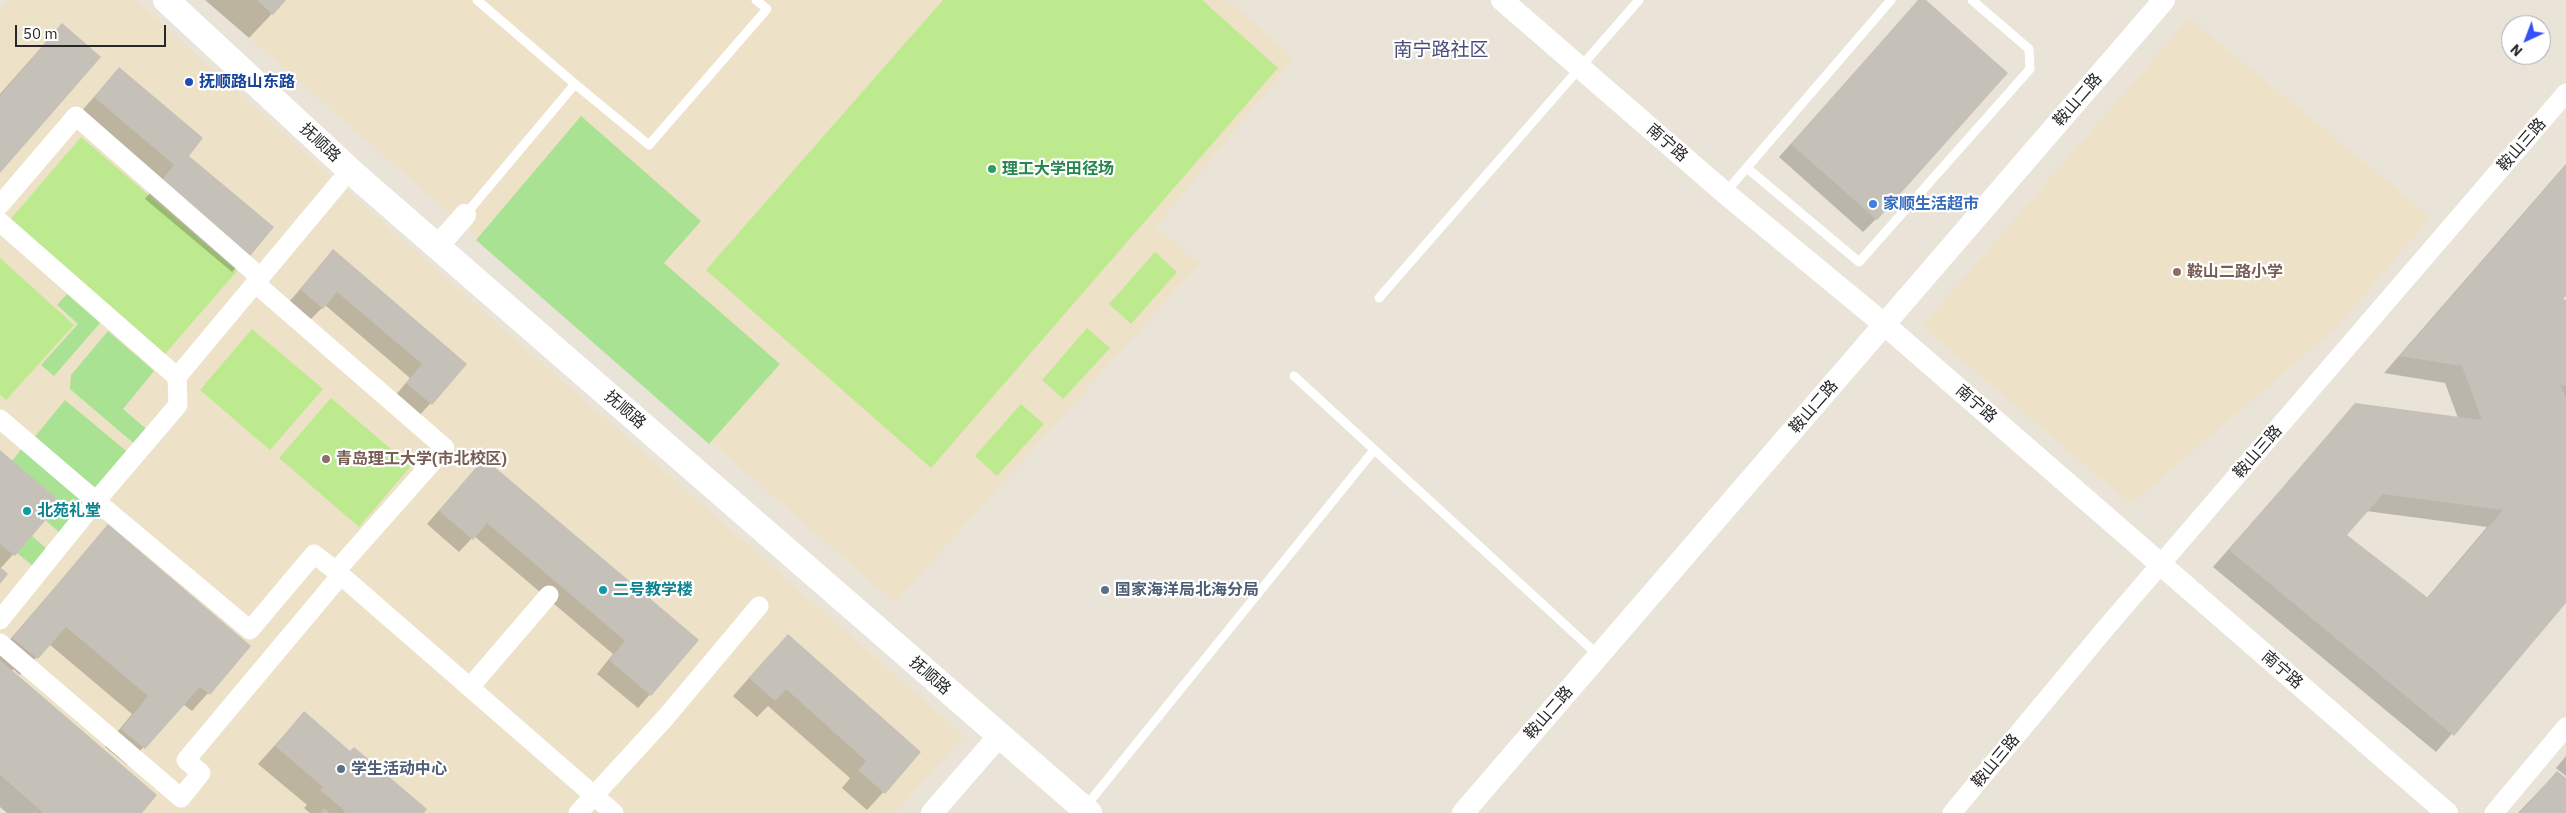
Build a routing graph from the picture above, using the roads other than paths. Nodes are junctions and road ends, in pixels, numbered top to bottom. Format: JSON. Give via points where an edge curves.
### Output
{"nodes":[{"id":1,"x":166,"y":0,"type":"edge"},
{"id":2,"x":477,"y":0,"type":"edge"},
{"id":3,"x":756,"y":0,"type":"edge"},
{"id":4,"x":1502,"y":0,"type":"edge"},
{"id":5,"x":1639,"y":0,"type":"edge"},
{"id":6,"x":1891,"y":0,"type":"edge"},
{"id":7,"x":1972,"y":0,"type":"edge"},
{"id":8,"x":2164,"y":0,"type":"edge"},
{"id":9,"x":1579,"y":67,"type":"junction"},
{"id":10,"x":575,"y":84,"type":"junction"},
{"id":11,"x":2566,"y":93,"type":"edge"},
{"id":12,"x":1747,"y":168,"type":"junction"},
{"id":13,"x":344,"y":177,"type":"junction"},
{"id":14,"x":1725,"y":193,"type":"junction"},
{"id":15,"x":0,"y":205,"type":"edge"},
{"id":16,"x":465,"y":215,"type":"joint"},
{"id":17,"x":0,"y":222,"type":"edge"},
{"id":18,"x":438,"y":247,"type":"junction"},
{"id":19,"x":257,"y":280,"type":"junction"},
{"id":20,"x":1379,"y":298,"type":"dead end"},
{"id":21,"x":1885,"y":325,"type":"junction"},
{"id":22,"x":1294,"y":376,"type":"dead end"},
{"id":23,"x":177,"y":377,"type":"junction"},
{"id":24,"x":0,"y":419,"type":"edge"},
{"id":25,"x":1374,"y":450,"type":"junction"},
{"id":26,"x":96,"y":501,"type":"junction"},
{"id":27,"x":2161,"y":565,"type":"junction"},
{"id":28,"x":339,"y":573,"type":"junction"},
{"id":29,"x":549,"y":595,"type":"dead end"},
{"id":30,"x":759,"y":606,"type":"dead end"},
{"id":31,"x":0,"y":620,"type":"edge"},
{"id":32,"x":0,"y":643,"type":"edge"},
{"id":33,"x":1599,"y":656,"type":"junction"},
{"id":34,"x":470,"y":687,"type":"junction"},
{"id":35,"x":2566,"y":727,"type":"edge"},
{"id":36,"x":999,"y":736,"type":"junction"},
{"id":37,"x":593,"y":795,"type":"junction"},
{"id":38,"x":1087,"y":811,"type":"edge"},
{"id":39,"x":578,"y":813,"type":"edge"},
{"id":40,"x":614,"y":813,"type":"edge"},
{"id":41,"x":932,"y":813,"type":"edge"},
{"id":42,"x":1463,"y":813,"type":"edge"},
{"id":43,"x":1952,"y":813,"type":"edge"},
{"id":44,"x":2446,"y":813,"type":"edge"},
{"id":45,"x":2494,"y":813,"type":"edge"}],
"edges":[{"from":1,"to":13,"type":"main road","name":"抚顺路"},
{"from":2,"to":10,"type":"lane"},
{"from":3,"to":10,"type":"lane","via":[[767,9],[649,145]]},
{"from":4,"to":9,"type":"street","name":"南宁路"},
{"from":5,"to":9,"type":"lane"},
{"from":6,"to":12,"type":"lane"},
{"from":7,"to":12,"type":"lane","via":[[2029,49],[2030,69],[1859,262]]},
{"from":8,"to":21,"type":"street","name":"鞍山二路"},
{"from":9,"to":14,"type":"street","name":"南宁路"},
{"from":9,"to":20,"type":"lane"},
{"from":10,"to":16,"type":"lane"},
{"from":11,"to":27,"type":"street","name":"鞍山三路"},
{"from":12,"to":14,"type":"lane"},
{"from":13,"to":18,"type":"main road","name":"抚顺路"},
{"from":13,"to":19,"type":"street"},
{"from":14,"to":21,"type":"street","name":"南宁路"},
{"from":15,"to":19,"type":"street","via":[[76,116]]},
{"from":16,"to":18,"type":"street"},
{"from":17,"to":23,"type":"street"},
{"from":18,"to":36,"type":"main road","name":"抚顺路"},
{"from":19,"to":23,"type":"street"},
{"from":19,"to":28,"type":"street","via":[[445,448]]},
{"from":21,"to":27,"type":"street","name":"南宁路"},
{"from":21,"to":33,"type":"street","name":"鞍山二路"},
{"from":22,"to":25,"type":"lane"},
{"from":23,"to":26,"type":"street","via":[[178,405]]},
{"from":24,"to":26,"type":"street"},
{"from":25,"to":33,"type":"lane"},
{"from":25,"to":38,"type":"lane"},
{"from":26,"to":28,"type":"street","via":[[250,630],[314,554]]},
{"from":26,"to":31,"type":"street"},
{"from":27,"to":43,"type":"street","name":"鞍山三路"},
{"from":27,"to":44,"type":"street","name":"南宁路"},
{"from":28,"to":32,"type":"street","via":[[186,760],[201,773],[181,798]]},
{"from":28,"to":34,"type":"street"},
{"from":29,"to":34,"type":"street"},
{"from":30,"to":37,"type":"street","via":[[666,716]]},
{"from":33,"to":42,"type":"street","name":"鞍山二路"},
{"from":34,"to":37,"type":"street"},
{"from":35,"to":45,"type":"street"},
{"from":36,"to":38,"type":"main road","name":"抚顺路"},
{"from":36,"to":41,"type":"street"},
{"from":37,"to":39,"type":"street"},
{"from":37,"to":40,"type":"street"}]}
